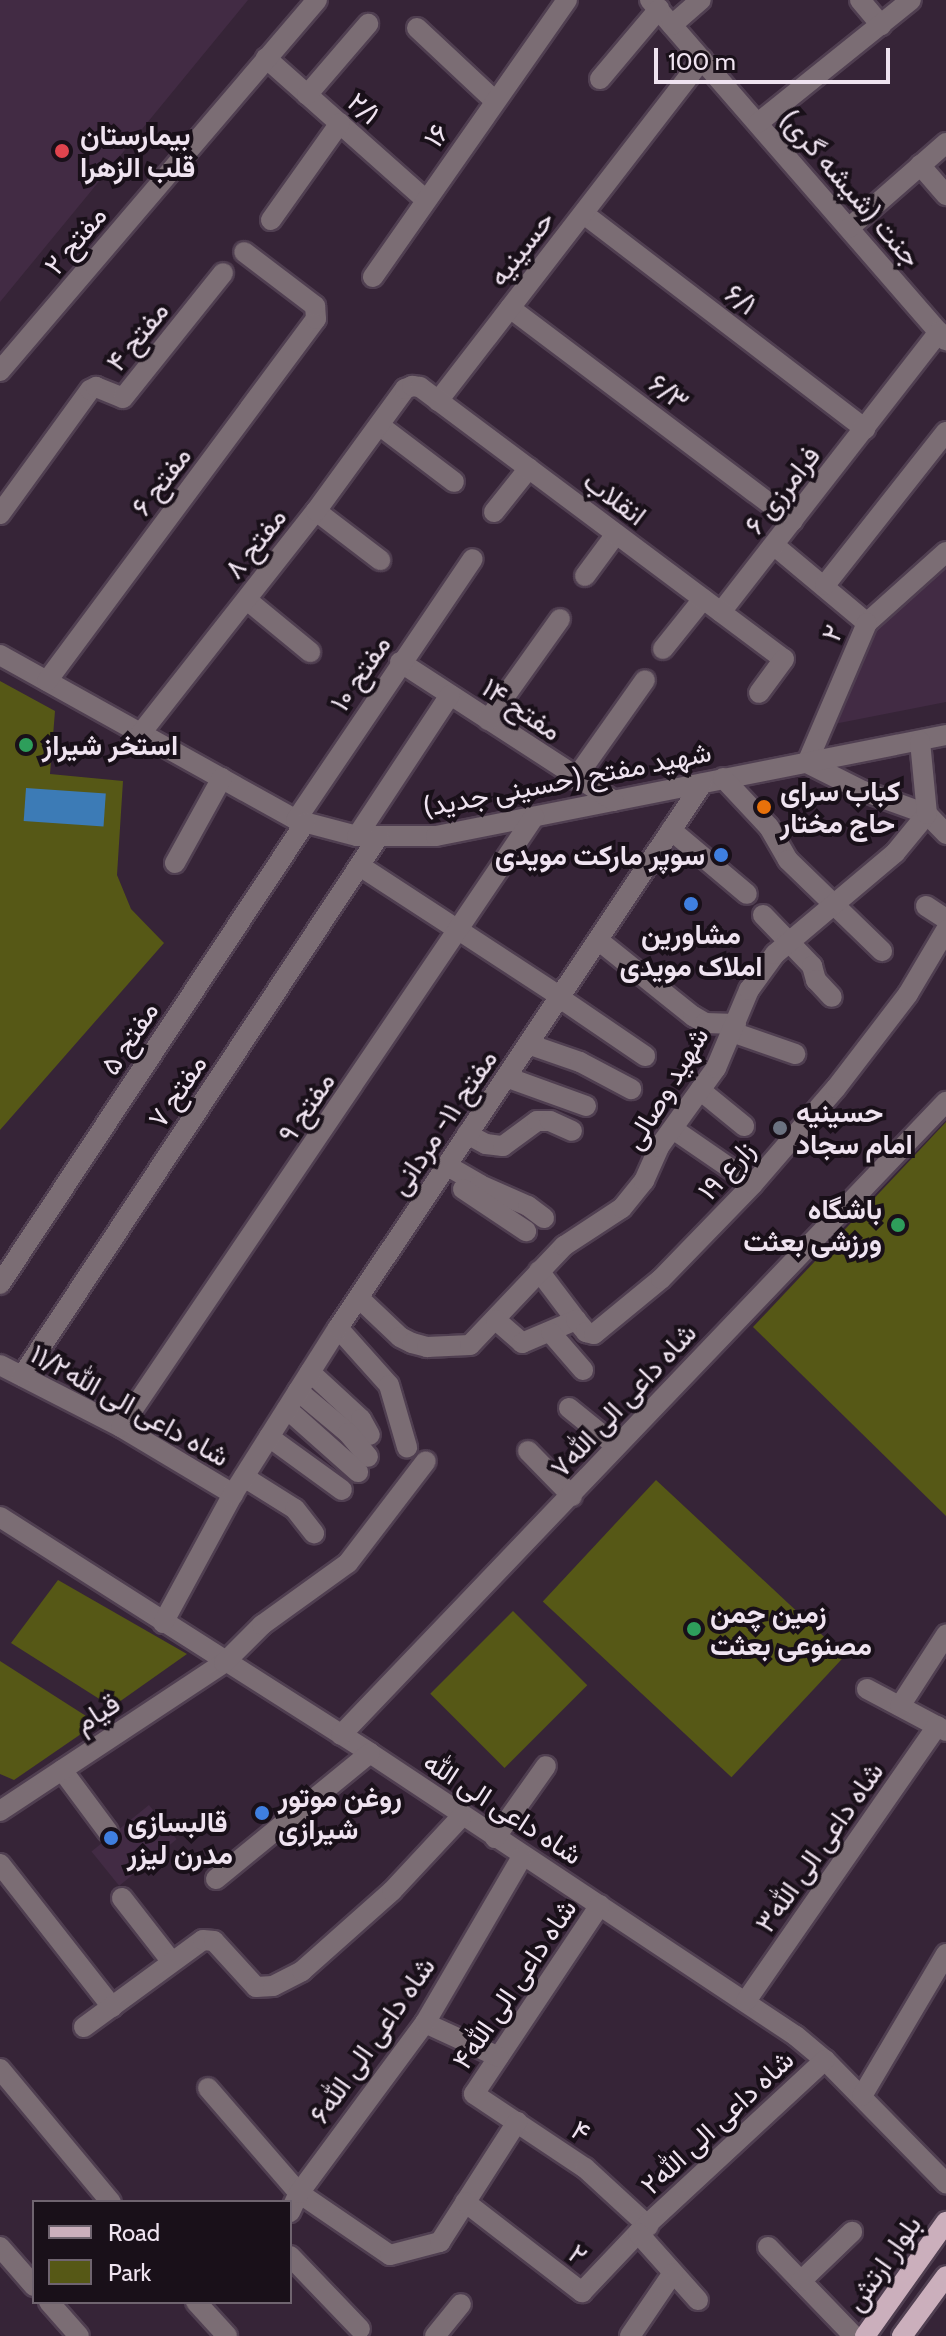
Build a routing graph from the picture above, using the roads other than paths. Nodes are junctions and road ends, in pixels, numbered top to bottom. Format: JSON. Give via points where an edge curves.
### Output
{"nodes":[{"id":1,"x":317,"y":0,"type":"edge"},
{"id":2,"x":567,"y":0,"type":"edge"},
{"id":3,"x":701,"y":0,"type":"edge"},
{"id":4,"x":860,"y":0,"type":"edge"},
{"id":5,"x":911,"y":0,"type":"edge"},
{"id":6,"x":660,"y":11,"type":"edge"},
{"id":7,"x":368,"y":24,"type":"dead end"},
{"id":8,"x":881,"y":25,"type":"junction"},
{"id":9,"x":417,"y":28,"type":"dead end"},
{"id":10,"x":266,"y":58,"type":"junction"},
{"id":11,"x":702,"y":59,"type":"junction"},
{"id":12,"x":600,"y":79,"type":"dead end"},
{"id":13,"x":307,"y":95,"type":"junction"},
{"id":14,"x":495,"y":101,"type":"junction"},
{"id":15,"x":340,"y":123,"type":"junction"},
{"id":16,"x":758,"y":123,"type":"junction"},
{"id":17,"x":946,"y":143,"type":"edge"},
{"id":18,"x":920,"y":165,"type":"junction"},
{"id":19,"x":946,"y":195,"type":"edge"},
{"id":20,"x":425,"y":199,"type":"junction"},
{"id":21,"x":584,"y":214,"type":"junction"},
{"id":22,"x":271,"y":220,"type":"dead end"},
{"id":23,"x":849,"y":228,"type":"junction"},
{"id":24,"x":244,"y":252,"type":"dead end"},
{"id":25,"x":223,"y":273,"type":"dead end"},
{"id":26,"x":373,"y":277,"type":"dead end"},
{"id":27,"x":510,"y":308,"type":"junction"},
{"id":28,"x":943,"y":336,"type":"edge"},
{"id":29,"x":0,"y":371,"type":"edge"},
{"id":30,"x":412,"y":386,"type":"joint"},
{"id":31,"x":438,"y":401,"type":"junction"},
{"id":32,"x":379,"y":425,"type":"junction"},
{"id":33,"x":865,"y":429,"type":"junction"},
{"id":34,"x":946,"y":432,"type":"edge"},
{"id":35,"x":529,"y":468,"type":"junction"},
{"id":36,"x":454,"y":482,"type":"dead end"},
{"id":37,"x":316,"y":511,"type":"junction"},
{"id":38,"x":494,"y":512,"type":"dead end"},
{"id":39,"x":0,"y":514,"type":"edge"},
{"id":40,"x":793,"y":521,"type":"junction"},
{"id":41,"x":616,"y":534,"type":"junction"},
{"id":42,"x":775,"y":546,"type":"junction"},
{"id":43,"x":946,"y":552,"type":"edge"},
{"id":44,"x":473,"y":559,"type":"dead end"},
{"id":45,"x":380,"y":560,"type":"dead end"},
{"id":46,"x":585,"y":576,"type":"dead end"},
{"id":47,"x":825,"y":585,"type":"junction"},
{"id":48,"x":703,"y":599,"type":"junction"},
{"id":49,"x":247,"y":600,"type":"junction"},
{"id":50,"x":721,"y":612,"type":"junction"},
{"id":51,"x":560,"y":619,"type":"dead end"},
{"id":52,"x":867,"y":623,"type":"junction"},
{"id":53,"x":663,"y":649,"type":"dead end"},
{"id":54,"x":310,"y":652,"type":"dead end"},
{"id":55,"x":0,"y":655,"type":"edge"},
{"id":56,"x":400,"y":662,"type":"junction"},
{"id":57,"x":645,"y":680,"type":"dead end"},
{"id":58,"x":47,"y":681,"type":"junction"},
{"id":59,"x":759,"y":693,"type":"dead end"},
{"id":60,"x":450,"y":695,"type":"junction"},
{"id":61,"x":488,"y":720,"type":"junction"},
{"id":62,"x":141,"y":733,"type":"junction"},
{"id":63,"x":946,"y":735,"type":"edge"},
{"id":64,"x":920,"y":741,"type":"junction"},
{"id":65,"x":807,"y":763,"type":"junction"},
{"id":66,"x":222,"y":778,"type":"junction"},
{"id":67,"x":723,"y":778,"type":"junction"},
{"id":68,"x":575,"y":779,"type":"junction"},
{"id":69,"x":702,"y":784,"type":"junction"},
{"id":70,"x":614,"y":801,"type":"junction"},
{"id":71,"x":927,"y":814,"type":"junction"},
{"id":72,"x":534,"y":817,"type":"junction"},
{"id":73,"x":300,"y":822,"type":"junction"},
{"id":74,"x":671,"y":830,"type":"junction"},
{"id":75,"x":946,"y":834,"type":"edge"},
{"id":76,"x":357,"y":836,"type":"junction"},
{"id":77,"x":379,"y":836,"type":"junction"},
{"id":78,"x":175,"y":863,"type":"dead end"},
{"id":79,"x":360,"y":866,"type":"junction"},
{"id":80,"x":747,"y":894,"type":"dead end"},
{"id":81,"x":834,"y":902,"type":"junction"},
{"id":82,"x":926,"y":906,"type":"dead end"},
{"id":83,"x":763,"y":915,"type":"dead end"},
{"id":84,"x":946,"y":919,"type":"edge"},
{"id":85,"x":454,"y":928,"type":"junction"},
{"id":86,"x":946,"y":930,"type":"edge"},
{"id":87,"x":598,"y":940,"type":"junction"},
{"id":88,"x":791,"y":940,"type":"junction"},
{"id":89,"x":882,"y":951,"type":"dead end"},
{"id":90,"x":832,"y":997,"type":"dead end"},
{"id":91,"x":560,"y":998,"type":"junction"},
{"id":92,"x":734,"y":1028,"type":"junction"},
{"id":93,"x":528,"y":1044,"type":"junction"},
{"id":94,"x":795,"y":1054,"type":"dead end"},
{"id":95,"x":645,"y":1056,"type":"dead end"},
{"id":96,"x":506,"y":1077,"type":"junction"},
{"id":97,"x":631,"y":1089,"type":"dead end"},
{"id":98,"x":700,"y":1090,"type":"junction"},
{"id":99,"x":946,"y":1102,"type":"edge"},
{"id":100,"x":586,"y":1106,"type":"dead end"},
{"id":101,"x":744,"y":1126,"type":"dead end"},
{"id":102,"x":673,"y":1129,"type":"junction"},
{"id":103,"x":572,"y":1131,"type":"dead end"},
{"id":104,"x":467,"y":1134,"type":"junction"},
{"id":105,"x":443,"y":1170,"type":"junction"},
{"id":106,"x":740,"y":1175,"type":"dead end"},
{"id":107,"x":544,"y":1218,"type":"dead end"},
{"id":108,"x":526,"y":1231,"type":"dead end"},
{"id":109,"x":539,"y":1271,"type":"junction"},
{"id":110,"x":0,"y":1284,"type":"edge"},
{"id":111,"x":360,"y":1299,"type":"junction"},
{"id":112,"x":496,"y":1320,"type":"junction"},
{"id":113,"x":576,"y":1320,"type":"junction"},
{"id":114,"x":338,"y":1328,"type":"junction"},
{"id":115,"x":551,"y":1333,"type":"junction"},
{"id":116,"x":0,"y":1365,"type":"edge"},
{"id":117,"x":583,"y":1370,"type":"dead end"},
{"id":118,"x":310,"y":1372,"type":"junction"},
{"id":119,"x":22,"y":1376,"type":"junction"},
{"id":120,"x":298,"y":1391,"type":"junction"},
{"id":121,"x":569,"y":1408,"type":"dead end"},
{"id":122,"x":287,"y":1409,"type":"junction"},
{"id":123,"x":121,"y":1427,"type":"junction"},
{"id":124,"x":370,"y":1435,"type":"dead end"},
{"id":125,"x":269,"y":1437,"type":"junction"},
{"id":126,"x":616,"y":1446,"type":"junction"},
{"id":127,"x":407,"y":1447,"type":"dead end"},
{"id":128,"x":528,"y":1451,"type":"dead end"},
{"id":129,"x":426,"y":1461,"type":"dead end"},
{"id":130,"x":239,"y":1485,"type":"junction"},
{"id":131,"x":342,"y":1490,"type":"dead end"},
{"id":132,"x":572,"y":1496,"type":"junction"},
{"id":133,"x":0,"y":1517,"type":"edge"},
{"id":134,"x":314,"y":1533,"type":"dead end"},
{"id":135,"x":163,"y":1623,"type":"junction"},
{"id":136,"x":946,"y":1635,"type":"edge"},
{"id":137,"x":224,"y":1663,"type":"junction"},
{"id":138,"x":867,"y":1689,"type":"dead end"},
{"id":139,"x":900,"y":1706,"type":"junction"},
{"id":140,"x":942,"y":1728,"type":"edge"},
{"id":141,"x":341,"y":1735,"type":"junction"},
{"id":142,"x":370,"y":1753,"type":"junction"},
{"id":143,"x":546,"y":1766,"type":"dead end"},
{"id":144,"x":62,"y":1770,"type":"junction"},
{"id":145,"x":0,"y":1811,"type":"edge"},
{"id":146,"x":461,"y":1817,"type":"junction"},
{"id":147,"x":108,"y":1832,"type":"dead end"},
{"id":148,"x":495,"y":1838,"type":"junction"},
{"id":149,"x":522,"y":1857,"type":"junction"},
{"id":150,"x":0,"y":1864,"type":"edge"},
{"id":151,"x":216,"y":1879,"type":"dead end"},
{"id":152,"x":122,"y":1898,"type":"dead end"},
{"id":153,"x":600,"y":1905,"type":"junction"},
{"id":154,"x":946,"y":1954,"type":"edge"},
{"id":155,"x":172,"y":1962,"type":"junction"},
{"id":156,"x":746,"y":2001,"type":"junction"},
{"id":157,"x":112,"y":2007,"type":"junction"},
{"id":158,"x":425,"y":2023,"type":"junction"},
{"id":159,"x":84,"y":2027,"type":"dead end"},
{"id":160,"x":499,"y":2057,"type":"junction"},
{"id":161,"x":825,"y":2060,"type":"junction"},
{"id":162,"x":0,"y":2069,"type":"edge"},
{"id":163,"x":208,"y":2088,"type":"dead end"},
{"id":164,"x":474,"y":2094,"type":"joint"},
{"id":165,"x":862,"y":2096,"type":"junction"},
{"id":166,"x":517,"y":2122,"type":"junction"},
{"id":167,"x":946,"y":2183,"type":"edge"},
{"id":168,"x":109,"y":2200,"type":"edge"},
{"id":169,"x":294,"y":2202,"type":"edge"},
{"id":170,"x":465,"y":2202,"type":"junction"},
{"id":171,"x":946,"y":2222,"type":"edge"},
{"id":172,"x":643,"y":2229,"type":"junction"},
{"id":173,"x":852,"y":2232,"type":"dead end"},
{"id":174,"x":0,"y":2247,"type":"edge"},
{"id":175,"x":768,"y":2247,"type":"dead end"},
{"id":176,"x":292,"y":2258,"type":"edge"},
{"id":177,"x":673,"y":2273,"type":"junction"},
{"id":178,"x":946,"y":2276,"type":"edge"},
{"id":179,"x":801,"y":2281,"type":"junction"},
{"id":180,"x":32,"y":2284,"type":"edge"},
{"id":181,"x":698,"y":2300,"type":"dead end"},
{"id":182,"x":51,"y":2304,"type":"edge"},
{"id":183,"x":461,"y":2304,"type":"dead end"},
{"id":184,"x":205,"y":2306,"type":"edge"},
{"id":185,"x":360,"y":2329,"type":"dead end"},
{"id":186,"x":79,"y":2336,"type":"edge"},
{"id":187,"x":227,"y":2336,"type":"edge"},
{"id":188,"x":435,"y":2336,"type":"edge"},
{"id":189,"x":630,"y":2336,"type":"edge"},
{"id":190,"x":854,"y":2336,"type":"edge"},
{"id":191,"x":865,"y":2336,"type":"edge"},
{"id":192,"x":902,"y":2336,"type":"edge"}],
"edges":[{"from":1,"to":10,"type":"street","name":"مفتح ۲"},
{"from":2,"to":14,"type":"street","name":"۱۶"},
{"from":3,"to":6,"type":"street"},
{"from":4,"to":8,"type":"street"},
{"from":5,"to":8,"type":"street"},
{"from":6,"to":11,"type":"street","name":"جنت (شیشه گری)"},
{"from":6,"to":12,"type":"street"},
{"from":7,"to":13,"type":"street"},
{"from":8,"to":16,"type":"street"},
{"from":9,"to":14,"type":"street"},
{"from":10,"to":13,"type":"street","name":"۲/۱"},
{"from":10,"to":29,"type":"street","name":"مفتح ۲"},
{"from":11,"to":16,"type":"street","name":"جنت (شیشه گری)"},
{"from":11,"to":21,"type":"street","name":"حسینیه"},
{"from":13,"to":15,"type":"street","name":"۲/۱"},
{"from":14,"to":20,"type":"street","name":"۱۶"},
{"from":15,"to":20,"type":"street","name":"۲/۱"},
{"from":15,"to":22,"type":"street"},
{"from":16,"to":23,"type":"street","name":"جنت (شیشه گری)"},
{"from":17,"to":18,"type":"street"},
{"from":18,"to":19,"type":"street"},
{"from":18,"to":23,"type":"street"},
{"from":20,"to":26,"type":"street","name":"۱۶"},
{"from":21,"to":27,"type":"street","name":"حسینیه"},
{"from":21,"to":33,"type":"street","name":"۶/۱"},
{"from":23,"to":28,"type":"street","name":"جنت (شیشه گری)"},
{"from":24,"to":58,"type":"street","name":"مفتح ۶","via":[[315,306],[316,319]]},
{"from":25,"to":39,"type":"street","name":"مفتح ۴","via":[[123,398],[96,387],[90,390]]},
{"from":27,"to":31,"type":"street","name":"حسینیه"},
{"from":27,"to":40,"type":"street","name":"۶/۳"},
{"from":28,"to":33,"type":"street","name":"فرامرزی ۶"},
{"from":30,"to":31,"type":"street","name":"انقلاب"},
{"from":30,"to":32,"type":"street","name":"مفتح ۸"},
{"from":31,"to":35,"type":"street","name":"انقلاب"},
{"from":32,"to":36,"type":"street"},
{"from":32,"to":37,"type":"street","name":"مفتح ۸"},
{"from":33,"to":40,"type":"street","name":"فرامرزی ۶"},
{"from":34,"to":47,"type":"street"},
{"from":35,"to":38,"type":"street"},
{"from":35,"to":41,"type":"street","name":"انقلاب"},
{"from":37,"to":45,"type":"street"},
{"from":37,"to":49,"type":"street","name":"مفتح ۸"},
{"from":40,"to":42,"type":"street","name":"فرامرزی ۶"},
{"from":41,"to":46,"type":"street"},
{"from":41,"to":48,"type":"street","name":"انقلاب"},
{"from":42,"to":47,"type":"street"},
{"from":42,"to":50,"type":"street","name":"فرامرزی ۶"},
{"from":43,"to":52,"type":"street","name":"۲"},
{"from":44,"to":56,"type":"street","name":"مفتح ۱۰"},
{"from":47,"to":52,"type":"street"},
{"from":48,"to":50,"type":"street","name":"انقلاب"},
{"from":48,"to":53,"type":"street"},
{"from":49,"to":54,"type":"street"},
{"from":49,"to":62,"type":"street","name":"مفتح ۸"},
{"from":50,"to":59,"type":"street","name":"انقلاب","via":[[784,659]]},
{"from":51,"to":61,"type":"street"},
{"from":52,"to":65,"type":"street","name":"۲"},
{"from":55,"to":58,"type":"street","name":"شهید مفتح (حسینی جدید)"},
{"from":56,"to":60,"type":"street","name":"مفتح ۱۴"},
{"from":56,"to":73,"type":"street","name":"مفتح ۱۰"},
{"from":57,"to":68,"type":"street"},
{"from":58,"to":62,"type":"street","name":"شهید مفتح (حسینی جدید)"},
{"from":60,"to":61,"type":"street","name":"مفتح ۱۴"},
{"from":60,"to":76,"type":"street"},
{"from":61,"to":68,"type":"street","name":"مفتح ۱۴"},
{"from":62,"to":66,"type":"street","name":"شهید مفتح (حسینی جدید)"},
{"from":63,"to":64,"type":"street","name":"شهید مفتح (حسینی جدید)"},
{"from":64,"to":65,"type":"street","name":"شهید مفتح (حسینی جدید)"},
{"from":64,"to":71,"type":"street"},
{"from":65,"to":67,"type":"street","name":"شهید مفتح (حسینی جدید)"},
{"from":65,"to":71,"type":"street"},
{"from":66,"to":73,"type":"street","name":"شهید مفتح (حسینی جدید)"},
{"from":66,"to":78,"type":"street"},
{"from":67,"to":69,"type":"street","name":"شهید مفتح (حسینی جدید)"},
{"from":67,"to":81,"type":"street","via":[[769,827],[788,860]]},
{"from":68,"to":70,"type":"street","name":"مفتح ۱۴"},
{"from":69,"to":70,"type":"street","name":"شهید مفتح (حسینی جدید)"},
{"from":69,"to":74,"type":"street","name":"مفتح ۱۱- مردانی"},
{"from":70,"to":72,"type":"street","name":"شهید مفتح (حسینی جدید)"},
{"from":71,"to":75,"type":"street"},
{"from":71,"to":81,"type":"street","name":"شهید وصالی","via":[[895,853]]},
{"from":72,"to":77,"type":"street","name":"شهید مفتح (حسینی جدید)","via":[[436,836]]},
{"from":72,"to":85,"type":"street","name":"مفتح ۹"},
{"from":73,"to":76,"type":"street","name":"شهید مفتح (حسینی جدید)"},
{"from":73,"to":110,"type":"street","name":"مفتح ۵"},
{"from":74,"to":80,"type":"street"},
{"from":74,"to":87,"type":"street","name":"مفتح ۱۱- مردانی"},
{"from":76,"to":77,"type":"street","name":"شهید مفتح (حسینی جدید)"},
{"from":77,"to":79,"type":"street","name":"مفتح ۷"},
{"from":79,"to":85,"type":"street"},
{"from":79,"to":119,"type":"street","name":"مفتح ۷"},
{"from":81,"to":88,"type":"street","name":"شهید وصالی"},
{"from":81,"to":89,"type":"street"},
{"from":82,"to":84,"type":"street"},
{"from":83,"to":88,"type":"street"},
{"from":85,"to":91,"type":"street"},
{"from":85,"to":123,"type":"street","name":"مفتح ۹"},
{"from":86,"to":113,"type":"street","name":"۱۹ زارع","via":[[908,994],[836,1088],[723,1215],[661,1279],[594,1334]]},
{"from":87,"to":91,"type":"street","name":"مفتح ۱۱- مردانی"},
{"from":87,"to":92,"type":"street","via":[[693,1016]]},
{"from":88,"to":90,"type":"street"},
{"from":88,"to":92,"type":"street","name":"شهید وصالی","via":[[749,990]]},
{"from":91,"to":93,"type":"street","name":"مفتح ۱۱- مردانی"},
{"from":91,"to":95,"type":"street"},
{"from":92,"to":94,"type":"street"},
{"from":92,"to":98,"type":"street","name":"شهید وصالی"},
{"from":93,"to":96,"type":"street","name":"مفتح ۱۱- مردانی"},
{"from":93,"to":97,"type":"street","via":[[580,1062]]},
{"from":96,"to":100,"type":"street"},
{"from":96,"to":104,"type":"street","name":"مفتح ۱۱- مردانی"},
{"from":98,"to":101,"type":"street"},
{"from":98,"to":102,"type":"street","name":"شهید وصالی"},
{"from":99,"to":126,"type":"street","name":"شاه داعی الی الله۷"},
{"from":102,"to":106,"type":"street"},
{"from":102,"to":109,"type":"street","name":"شهید وصالی","via":[[622,1208],[564,1246]]},
{"from":103,"to":104,"type":"street","via":[[537,1121],[503,1146]]},
{"from":104,"to":105,"type":"street","name":"مفتح ۱۱- مردانی"},
{"from":105,"to":107,"type":"street"},
{"from":105,"to":108,"type":"street"},
{"from":105,"to":111,"type":"street","name":"مفتح ۱۱- مردانی"},
{"from":109,"to":112,"type":"street","name":"شهید وصالی"},
{"from":109,"to":113,"type":"street"},
{"from":111,"to":112,"type":"street","name":"شهید وصالی","via":[[400,1337],[427,1347],[470,1345]]},
{"from":111,"to":114,"type":"street","name":"مفتح ۱۱- مردانی"},
{"from":112,"to":115,"type":"street","via":[[522,1343]]},
{"from":113,"to":115,"type":"street"},
{"from":114,"to":118,"type":"street","name":"مفتح ۱۱- مردانی"},
{"from":114,"to":127,"type":"street","via":[[389,1385]]},
{"from":115,"to":117,"type":"street"},
{"from":116,"to":119,"type":"street","name":"۱۱/۲شاه داعی الی الله"},
{"from":118,"to":120,"type":"street","name":"مفتح ۱۱- مردانی"},
{"from":118,"to":124,"type":"street","via":[[361,1419]]},
{"from":119,"to":123,"type":"street","name":"۱۱/۲شاه داعی الی الله"},
{"from":120,"to":122,"type":"street","name":"مفتح ۱۱- مردانی"},
{"from":120,"to":122,"type":"street","via":[[348,1433],[363,1465]]},
{"from":121,"to":126,"type":"street"},
{"from":122,"to":125,"type":"street","name":"مفتح ۱۱- مردانی"},
{"from":123,"to":130,"type":"street","name":"۱۱/۲شاه داعی الی الله"},
{"from":125,"to":130,"type":"street","name":"مفتح ۱۱- مردانی"},
{"from":125,"to":131,"type":"street"},
{"from":126,"to":132,"type":"street","name":"شاه داعی الی الله۷"},
{"from":128,"to":132,"type":"street"},
{"from":129,"to":137,"type":"street","name":"قیام","via":[[348,1563],[262,1625]]},
{"from":130,"to":134,"type":"street","name":"۱۱/۲شاه داعی الی الله","via":[[295,1509]]},
{"from":130,"to":135,"type":"street","name":"مفتح ۱۱- مردانی"},
{"from":132,"to":141,"type":"street","name":"شاه داعی الی الله۷"},
{"from":133,"to":135,"type":"street","name":"شاه داعی الی الله"},
{"from":135,"to":137,"type":"street","name":"شاه داعی الی الله"},
{"from":136,"to":139,"type":"street"},
{"from":137,"to":141,"type":"street","name":"شاه داعی الی الله"},
{"from":137,"to":144,"type":"street","name":"قیام"},
{"from":138,"to":139,"type":"street"},
{"from":139,"to":140,"type":"street"},
{"from":140,"to":156,"type":"street","name":"شاه داعی الی الله۳"},
{"from":141,"to":142,"type":"street","name":"شاه داعی الی الله"},
{"from":142,"to":146,"type":"street","name":"شاه داعی الی الله"},
{"from":142,"to":151,"type":"street"},
{"from":143,"to":148,"type":"street"},
{"from":144,"to":145,"type":"street","name":"قیام"},
{"from":144,"to":147,"type":"street"},
{"from":146,"to":148,"type":"street","name":"شاه داعی الی الله"},
{"from":146,"to":155,"type":"street","via":[[392,1891],[302,1971],[256,1987],[214,1941],[203,1940]]},
{"from":148,"to":149,"type":"street","name":"شاه داعی الی الله"},
{"from":149,"to":153,"type":"street","name":"شاه داعی الی الله"},
{"from":149,"to":158,"type":"street","name":"شاه داعی الی الله۶"},
{"from":150,"to":157,"type":"street"},
{"from":152,"to":155,"type":"street"},
{"from":153,"to":156,"type":"street","name":"شاه داعی الی الله"},
{"from":153,"to":160,"type":"street","name":"شاه داعی الی الله۴"},
{"from":154,"to":165,"type":"street"},
{"from":155,"to":157,"type":"street"},
{"from":156,"to":161,"type":"street","name":"شاه داعی الی الله"},
{"from":157,"to":159,"type":"street"},
{"from":158,"to":160,"type":"street"},
{"from":158,"to":169,"type":"street","name":"شاه داعی الی الله۶"},
{"from":160,"to":164,"type":"street","name":"شاه داعی الی الله۴"},
{"from":161,"to":165,"type":"street","name":"شاه داعی الی الله"},
{"from":161,"to":172,"type":"street","name":"شاه داعی الی الله۲"},
{"from":162,"to":168,"type":"street"},
{"from":163,"to":169,"type":"street"},
{"from":164,"to":166,"type":"street","name":"۴"},
{"from":165,"to":167,"type":"street","name":"شاه داعی الی الله"},
{"from":166,"to":170,"type":"street"},
{"from":166,"to":172,"type":"street","name":"۴","via":[[585,2168]]},
{"from":169,"to":170,"type":"street","via":[[390,2255],[440,2242]]},
{"from":170,"to":172,"type":"street","name":"۲","via":[[582,2292]]},
{"from":171,"to":191,"type":"main road","name":"بلوار ارتش"},
{"from":172,"to":177,"type":"street","name":"۴"},
{"from":173,"to":179,"type":"street"},
{"from":174,"to":180,"type":"street"},
{"from":175,"to":179,"type":"street"},
{"from":176,"to":185,"type":"street"},
{"from":177,"to":181,"type":"street","name":"۴"},
{"from":177,"to":189,"type":"street"},
{"from":178,"to":192,"type":"main road","name":"بلوار ارتش"},
{"from":179,"to":190,"type":"street"},
{"from":182,"to":186,"type":"street"},
{"from":183,"to":188,"type":"street"},
{"from":184,"to":187,"type":"street"}]}
